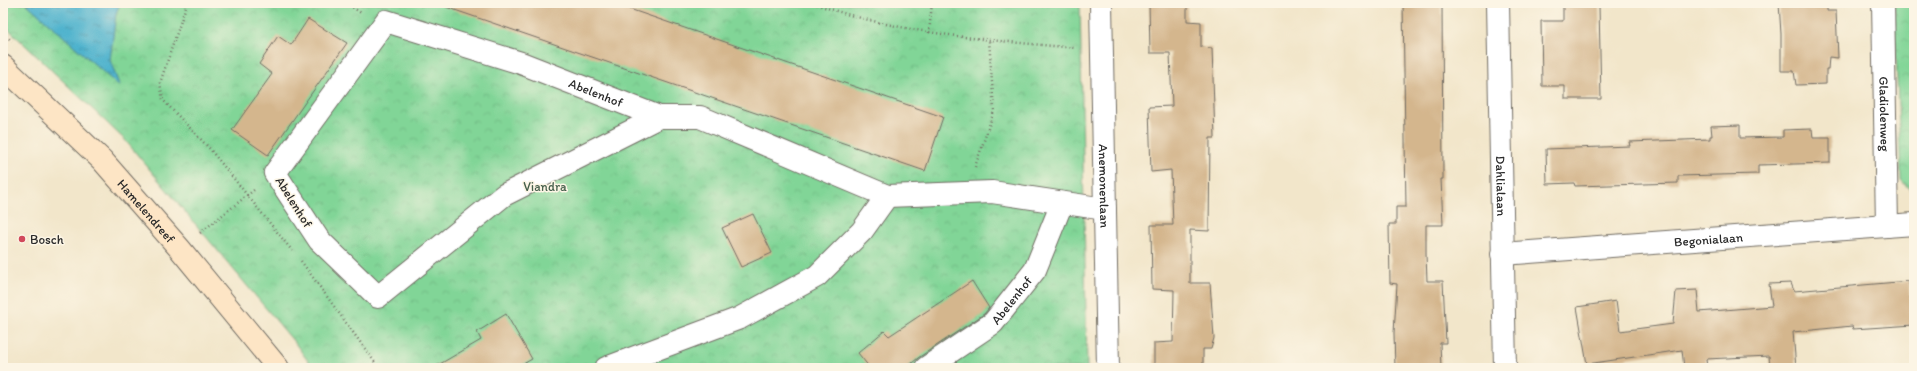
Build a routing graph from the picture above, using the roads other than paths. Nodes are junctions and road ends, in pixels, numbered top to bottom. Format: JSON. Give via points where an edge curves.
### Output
{"nodes":[{"id":1,"x":1101,"y":3,"type":"edge"},
{"id":2,"x":1498,"y":3,"type":"edge"},
{"id":3,"x":1883,"y":3,"type":"edge"},
{"id":4,"x":3,"y":66,"type":"edge"},
{"id":5,"x":659,"y":117,"type":"junction"},
{"id":6,"x":887,"y":196,"type":"junction"},
{"id":7,"x":1062,"y":203,"type":"junction"},
{"id":8,"x":1105,"y":209,"type":"junction"},
{"id":9,"x":1914,"y":224,"type":"edge"},
{"id":10,"x":1887,"y":226,"type":"junction"},
{"id":11,"x":1502,"y":254,"type":"junction"},
{"id":12,"x":278,"y":368,"type":"edge"},
{"id":13,"x":606,"y":368,"type":"edge"},
{"id":14,"x":926,"y":368,"type":"edge"},
{"id":15,"x":1108,"y":368,"type":"edge"},
{"id":16,"x":1505,"y":368,"type":"edge"}],
"edges":[{"from":1,"to":8,"type":"street","name":"Anemonenlaan"},
{"from":2,"to":11,"type":"street","name":"Dahlialaan"},
{"from":3,"to":10,"type":"street","name":"Gladiolenweg"},
{"from":4,"to":12,"type":"street","name":"Hamelendreef","via":[[102,160],[180,249]]},
{"from":5,"to":5,"type":"street","name":"Abelenhof","via":[[504,195],[378,297],[319,240],[275,173],[386,21],[521,63]]},
{"from":5,"to":6,"type":"street","name":"Abelenhof","via":[[700,117]]},
{"from":6,"to":7,"type":"street","name":"Abelenhof","via":[[992,192]]},
{"from":6,"to":13,"type":"street","via":[[862,231],[817,276],[740,318]]},
{"from":7,"to":8,"type":"street","name":"Abelenhof"},
{"from":7,"to":14,"type":"street","name":"Abelenhof","via":[[1035,270],[993,323]]},
{"from":8,"to":15,"type":"street","name":"Anemonenlaan"},
{"from":9,"to":10,"type":"street","name":"Begonialaan"},
{"from":10,"to":11,"type":"street","name":"Begonialaan"},
{"from":11,"to":16,"type":"street","name":"Dahlialaan"}]}
